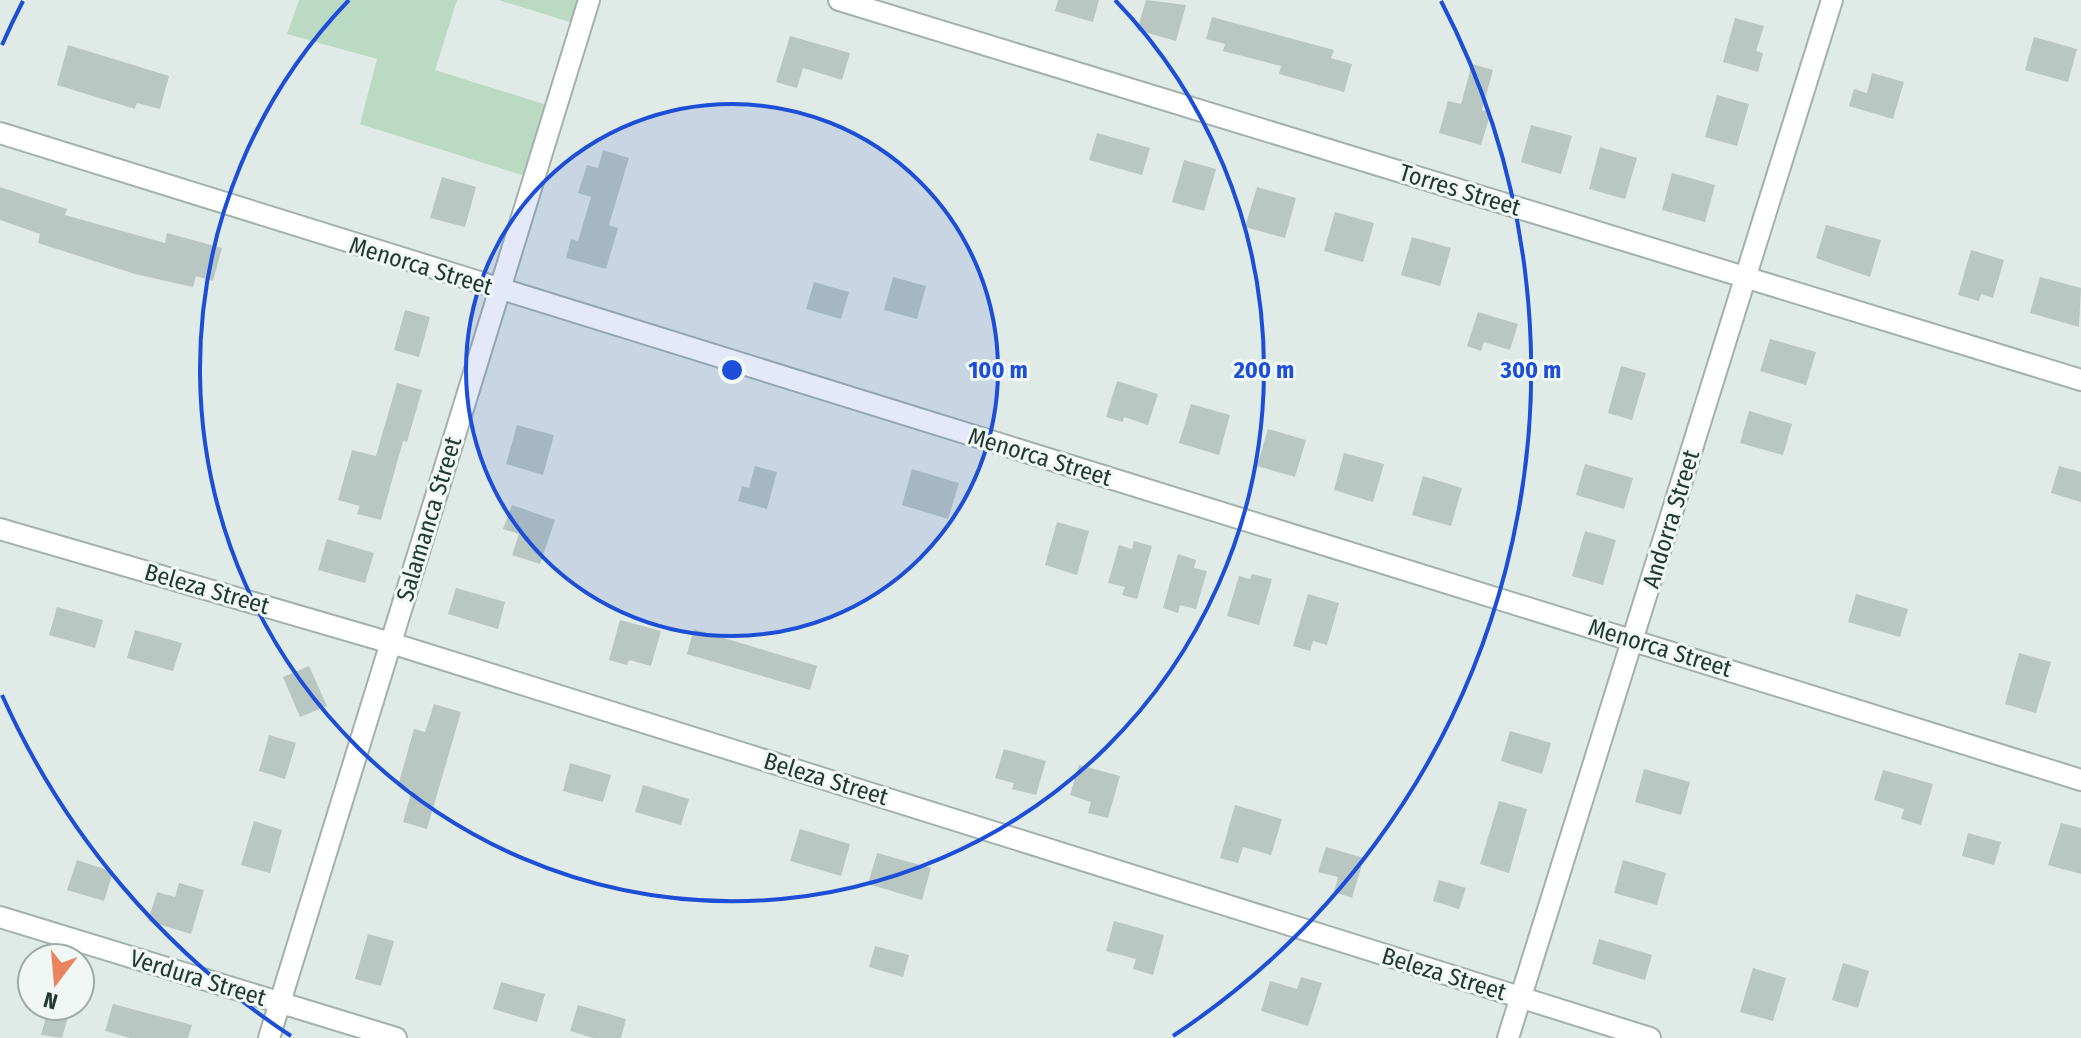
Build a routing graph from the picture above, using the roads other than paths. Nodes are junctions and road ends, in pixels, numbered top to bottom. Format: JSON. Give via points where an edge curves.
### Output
{"nodes":[{"id":1,"x":589,"y":0,"type":"edge"},
{"id":2,"x":839,"y":0,"type":"edge"},
{"id":3,"x":1832,"y":0,"type":"edge"},
{"id":4,"x":0,"y":133,"type":"edge"},
{"id":5,"x":1744,"y":277,"type":"junction"},
{"id":6,"x":499,"y":291,"type":"junction"},
{"id":7,"x":2081,"y":380,"type":"edge"},
{"id":8,"x":0,"y":529,"type":"edge"},
{"id":9,"x":1633,"y":639,"type":"junction"},
{"id":10,"x":391,"y":643,"type":"junction"},
{"id":11,"x":2081,"y":780,"type":"edge"},
{"id":12,"x":0,"y":917,"type":"edge"},
{"id":13,"x":1520,"y":998,"type":"junction"},
{"id":14,"x":280,"y":1003,"type":"junction"},
{"id":15,"x":269,"y":1038,"type":"edge"},
{"id":16,"x":396,"y":1038,"type":"edge"},
{"id":17,"x":1508,"y":1038,"type":"edge"},
{"id":18,"x":1650,"y":1038,"type":"edge"}],
"edges":[{"from":1,"to":6,"type":"street","name":"Salamanca Street"},
{"from":2,"to":5,"type":"street","name":"Torres Street"},
{"from":3,"to":5,"type":"street","name":"Andorra Street"},
{"from":4,"to":6,"type":"street","name":"Menorca Street"},
{"from":5,"to":7,"type":"street","name":"Torres Street"},
{"from":5,"to":9,"type":"street","name":"Andorra Street"},
{"from":6,"to":9,"type":"street","name":"Menorca Street"},
{"from":6,"to":10,"type":"street","name":"Salamanca Street"},
{"from":8,"to":10,"type":"street","name":"Beleza Street"},
{"from":9,"to":11,"type":"street","name":"Menorca Street"},
{"from":9,"to":13,"type":"street","name":"Andorra Street"},
{"from":10,"to":13,"type":"street","name":"Beleza Street"},
{"from":10,"to":14,"type":"street","name":"Salamanca Street"},
{"from":12,"to":14,"type":"street","name":"Verdura Street"},
{"from":13,"to":17,"type":"street","name":"Andorra Street"},
{"from":13,"to":18,"type":"street","name":"Beleza Street"},
{"from":14,"to":15,"type":"street","name":"Salamanca Street"},
{"from":14,"to":16,"type":"street","name":"Verdura Street"}]}
